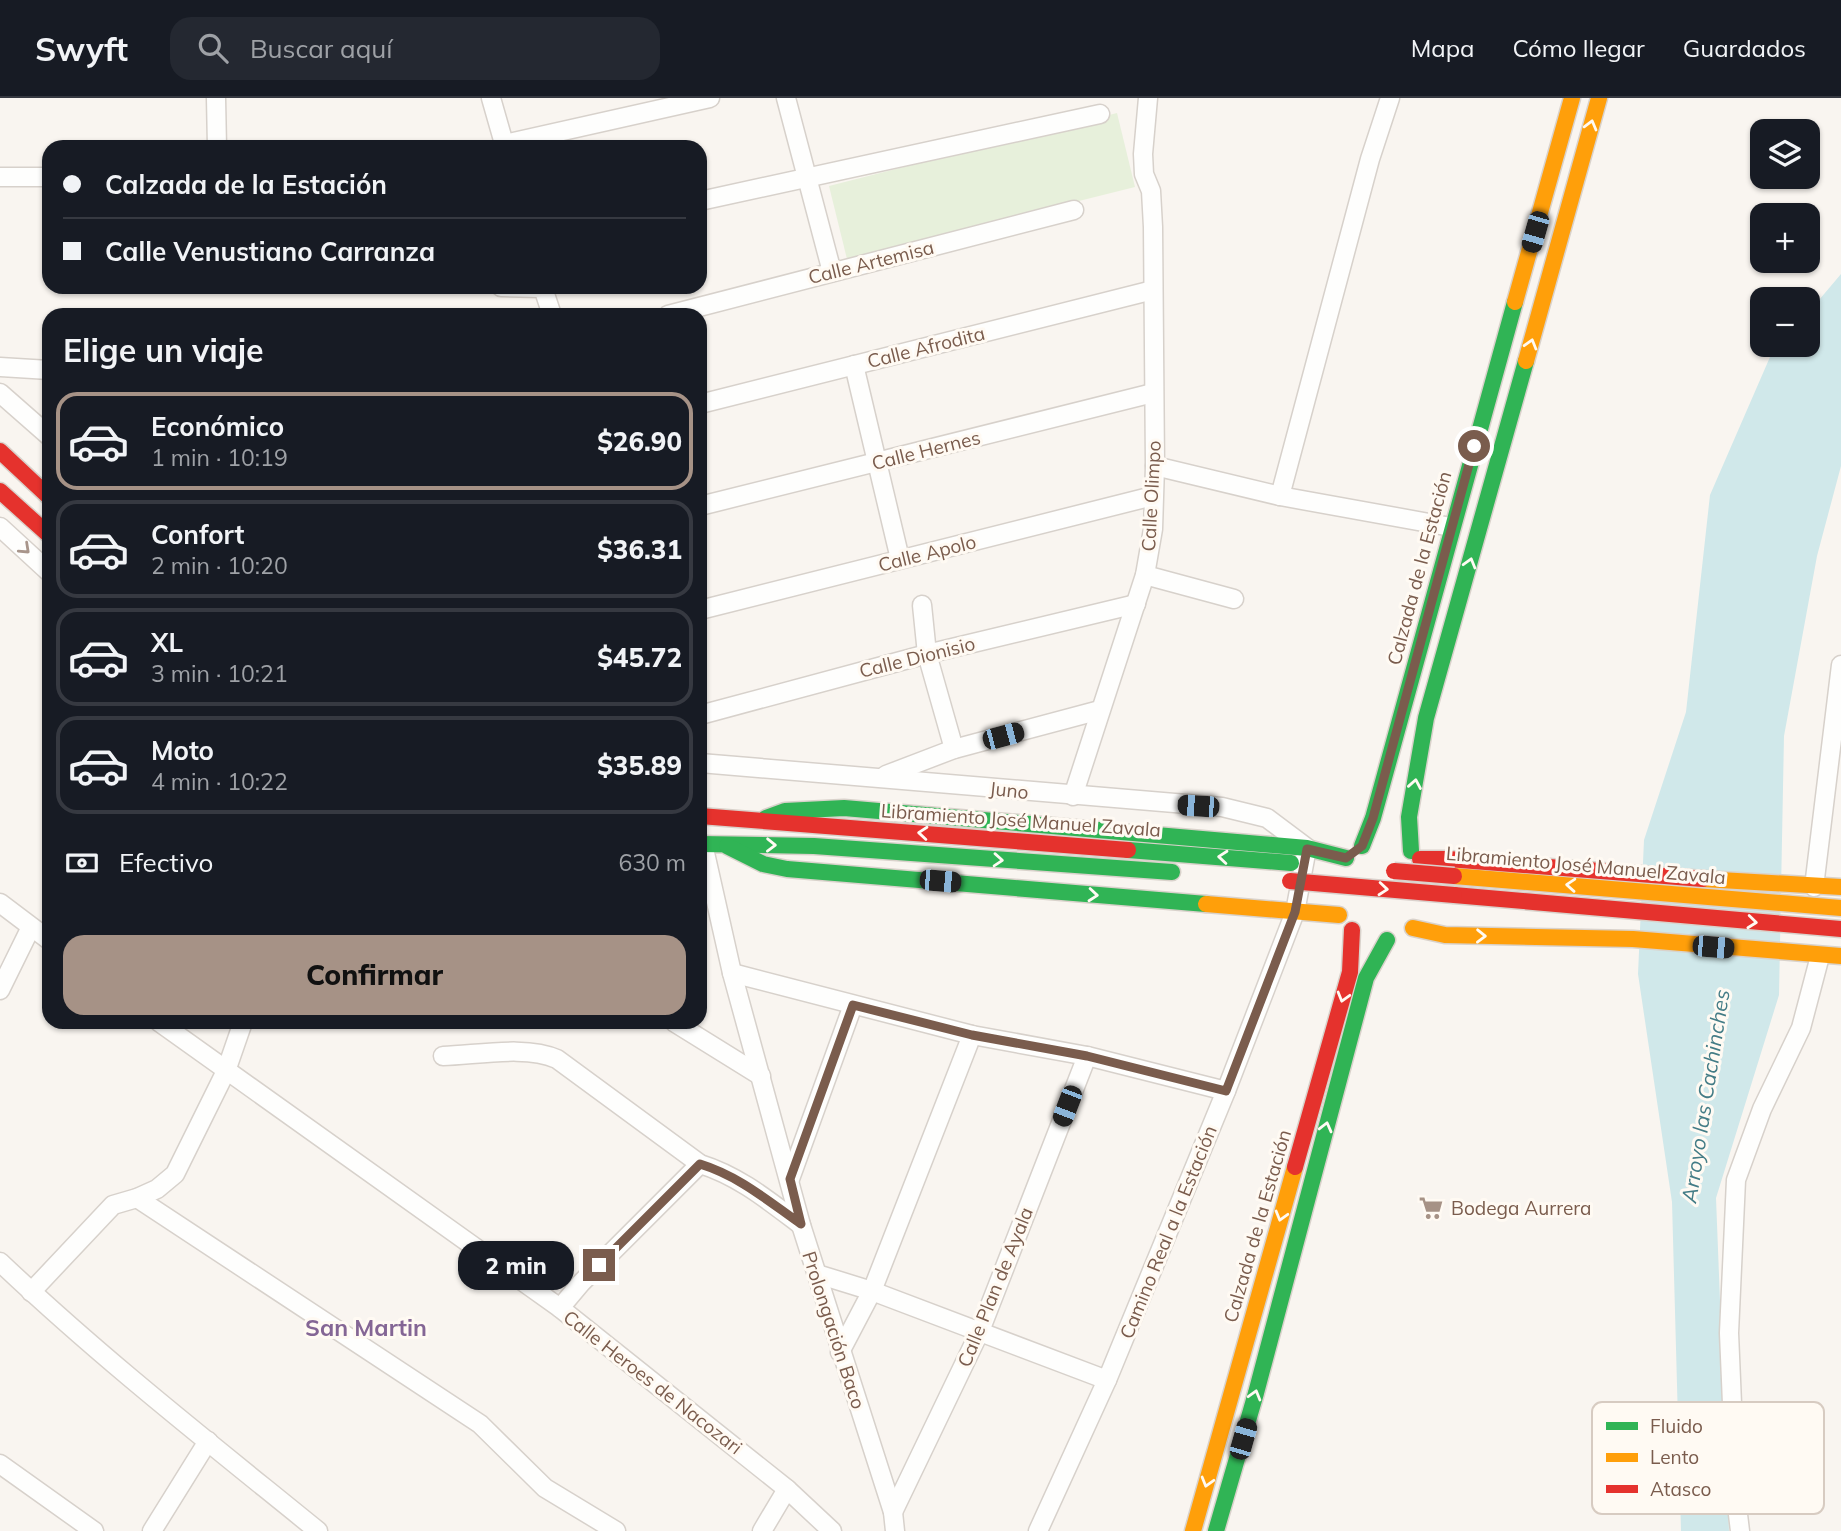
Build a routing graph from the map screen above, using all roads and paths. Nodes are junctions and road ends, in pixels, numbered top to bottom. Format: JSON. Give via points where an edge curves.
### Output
{"nodes":[{"id":1,"x":216,"y":98,"type":"edge"},
{"id":2,"x":491,"y":98,"type":"edge"},
{"id":3,"x":710,"y":98,"type":"edge"},
{"id":4,"x":786,"y":98,"type":"edge"},
{"id":5,"x":1148,"y":98,"type":"edge"},
{"id":6,"x":1391,"y":98,"type":"edge"},
{"id":7,"x":1572,"y":98,"type":"edge"},
{"id":8,"x":1599,"y":98,"type":"edge"},
{"id":9,"x":1100,"y":114,"type":"dead end"},
{"id":10,"x":217,"y":140,"type":"edge"},
{"id":11,"x":504,"y":140,"type":"edge"},
{"id":12,"x":527,"y":140,"type":"edge"},
{"id":13,"x":0,"y":177,"type":"edge"},
{"id":14,"x":42,"y":177,"type":"edge"},
{"id":15,"x":807,"y":179,"type":"junction"},
{"id":16,"x":707,"y":200,"type":"edge"},
{"id":17,"x":1074,"y":210,"type":"dead end"},
{"id":18,"x":832,"y":272,"type":"junction"},
{"id":19,"x":1153,"y":290,"type":"junction"},
{"id":20,"x":695,"y":308,"type":"edge"},
{"id":21,"x":854,"y":365,"type":"junction"},
{"id":22,"x":0,"y":367,"type":"edge"},
{"id":23,"x":42,"y":370,"type":"edge"},
{"id":24,"x":0,"y":393,"type":"edge"},
{"id":25,"x":1153,"y":393,"type":"junction"},
{"id":26,"x":707,"y":402,"type":"edge"},
{"id":27,"x":42,"y":430,"type":"edge"},
{"id":28,"x":0,"y":452,"type":"edge"},
{"id":29,"x":877,"y":462,"type":"junction"},
{"id":30,"x":1155,"y":466,"type":"junction"},
{"id":31,"x":0,"y":491,"type":"edge"},
{"id":32,"x":42,"y":491,"type":"edge"},
{"id":33,"x":1153,"y":496,"type":"junction"},
{"id":34,"x":1280,"y":496,"type":"junction"},
{"id":35,"x":707,"y":504,"type":"edge"},
{"id":36,"x":0,"y":527,"type":"edge"},
{"id":37,"x":1451,"y":527,"type":"junction"},
{"id":38,"x":42,"y":529,"type":"edge"},
{"id":39,"x":900,"y":559,"type":"junction"},
{"id":40,"x":42,"y":566,"type":"edge"},
{"id":41,"x":1145,"y":575,"type":"junction"},
{"id":42,"x":1234,"y":599,"type":"dead end"},
{"id":43,"x":1136,"y":604,"type":"junction"},
{"id":44,"x":922,"y":605,"type":"dead end"},
{"id":45,"x":707,"y":608,"type":"edge"},
{"id":46,"x":927,"y":654,"type":"junction"},
{"id":47,"x":1841,"y":665,"type":"edge"},
{"id":48,"x":1100,"y":710,"type":"junction"},
{"id":49,"x":707,"y":713,"type":"edge"},
{"id":50,"x":954,"y":749,"type":"junction"},
{"id":51,"x":707,"y":764,"type":"edge"},
{"id":52,"x":881,"y":777,"type":"junction"},
{"id":53,"x":1073,"y":796,"type":"junction"},
{"id":54,"x":707,"y":816,"type":"edge"},
{"id":55,"x":761,"y":819,"type":"junction"},
{"id":56,"x":707,"y":844,"type":"edge"},
{"id":57,"x":727,"y":846,"type":"junction"},
{"id":58,"x":1307,"y":849,"type":"junction"},
{"id":59,"x":1410,"y":852,"type":"junction"},
{"id":60,"x":1359,"y":865,"type":"junction"},
{"id":61,"x":707,"y":869,"type":"edge"},
{"id":62,"x":1182,"y":873,"type":"dead end"},
{"id":63,"x":1284,"y":880,"type":"dead end"},
{"id":64,"x":1639,"y":882,"type":"junction"},
{"id":65,"x":1806,"y":886,"type":"junction"},
{"id":66,"x":1841,"y":887,"type":"edge"},
{"id":67,"x":0,"y":903,"type":"edge"},
{"id":68,"x":1841,"y":908,"type":"edge"},
{"id":69,"x":1295,"y":912,"type":"junction"},
{"id":70,"x":1339,"y":915,"type":"junction"},
{"id":71,"x":1421,"y":918,"type":"junction"},
{"id":72,"x":31,"y":927,"type":"junction"},
{"id":73,"x":1841,"y":929,"type":"edge"},
{"id":74,"x":42,"y":935,"type":"edge"},
{"id":75,"x":1369,"y":936,"type":"junction"},
{"id":76,"x":1820,"y":956,"type":"junction"},
{"id":77,"x":1841,"y":956,"type":"edge"},
{"id":78,"x":732,"y":973,"type":"junction"},
{"id":79,"x":0,"y":990,"type":"edge"},
{"id":80,"x":853,"y":1005,"type":"junction"},
{"id":81,"x":169,"y":1029,"type":"edge"},
{"id":82,"x":241,"y":1029,"type":"edge"},
{"id":83,"x":685,"y":1029,"type":"edge"},
{"id":84,"x":972,"y":1035,"type":"junction"},
{"id":85,"x":443,"y":1056,"type":"dead end"},
{"id":86,"x":1087,"y":1056,"type":"junction"},
{"id":87,"x":226,"y":1071,"type":"junction"},
{"id":88,"x":761,"y":1076,"type":"junction"},
{"id":89,"x":1226,"y":1091,"type":"junction"},
{"id":90,"x":700,"y":1164,"type":"junction"},
{"id":91,"x":790,"y":1179,"type":"junction"},
{"id":92,"x":137,"y":1198,"type":"junction"},
{"id":93,"x":801,"y":1224,"type":"junction"},
{"id":94,"x":0,"y":1262,"type":"edge"},
{"id":95,"x":817,"y":1274,"type":"junction"},
{"id":96,"x":872,"y":1291,"type":"junction"},
{"id":97,"x":31,"y":1292,"type":"junction"},
{"id":98,"x":560,"y":1308,"type":"junction"},
{"id":99,"x":980,"y":1331,"type":"junction"},
{"id":100,"x":840,"y":1352,"type":"junction"},
{"id":101,"x":1107,"y":1380,"type":"junction"},
{"id":102,"x":1732,"y":1402,"type":"edge"},
{"id":103,"x":208,"y":1441,"type":"junction"},
{"id":104,"x":0,"y":1464,"type":"edge"},
{"id":105,"x":788,"y":1489,"type":"junction"},
{"id":106,"x":893,"y":1512,"type":"junction"},
{"id":107,"x":94,"y":1531,"type":"edge"},
{"id":108,"x":152,"y":1531,"type":"edge"},
{"id":109,"x":318,"y":1531,"type":"edge"},
{"id":110,"x":617,"y":1531,"type":"edge"},
{"id":111,"x":762,"y":1531,"type":"edge"},
{"id":112,"x":832,"y":1531,"type":"edge"},
{"id":113,"x":895,"y":1531,"type":"edge"},
{"id":114,"x":1038,"y":1531,"type":"edge"},
{"id":115,"x":1193,"y":1531,"type":"edge"},
{"id":116,"x":1216,"y":1531,"type":"edge"}],
"edges":[{"from":1,"to":10,"type":"street"},
{"from":2,"to":11,"type":"street"},
{"from":3,"to":12,"type":"street"},
{"from":4,"to":15,"type":"street"},
{"from":5,"to":19,"type":"street","name":"Calle Olimpo","via":[[1143,154],[1151,191]]},
{"from":6,"to":34,"type":"street","via":[[1370,159]]},
{"from":7,"to":37,"type":"main road","name":"Calzada de la Estación"},
{"from":59,"to":8,"type":"main road","one_way":true,"via":[[1409,817],[1426,718]]},
{"from":9,"to":15,"type":"street"},
{"from":13,"to":14,"type":"street"},
{"from":15,"to":16,"type":"street"},
{"from":15,"to":18,"type":"street"},
{"from":17,"to":18,"type":"street","name":"Calle Artemisa"},
{"from":18,"to":20,"type":"street","name":"Calle Artemisa"},
{"from":19,"to":21,"type":"street","name":"Calle Afrodita"},
{"from":19,"to":25,"type":"street","name":"Calle Olimpo"},
{"from":21,"to":26,"type":"street","name":"Calle Afrodita"},
{"from":21,"to":29,"type":"street"},
{"from":22,"to":23,"type":"street"},
{"from":24,"to":27,"type":"street"},
{"from":25,"to":29,"type":"street","name":"Calle Hernes"},
{"from":25,"to":30,"type":"street","name":"Calle Olimpo"},
{"from":28,"to":32,"type":"main road"},
{"from":29,"to":35,"type":"street","name":"Calle Hernes"},
{"from":29,"to":39,"type":"street"},
{"from":30,"to":33,"type":"street","name":"Calle Olimpo"},
{"from":30,"to":34,"type":"street"},
{"from":31,"to":38,"type":"main road"},
{"from":33,"to":39,"type":"street","name":"Calle Apolo"},
{"from":33,"to":41,"type":"street","name":"Calle Olimpo"},
{"from":34,"to":37,"type":"street"},
{"from":36,"to":40,"type":"street","one_way":true},
{"from":37,"to":60,"type":"main road","name":"Calzada de la Estación"},
{"from":39,"to":45,"type":"street","name":"Calle Apolo"},
{"from":41,"to":42,"type":"street"},
{"from":41,"to":43,"type":"street","name":"Calle Olimpo"},
{"from":43,"to":46,"type":"street","name":"Calle Dionisio"},
{"from":43,"to":48,"type":"street","name":"Calle Olimpo"},
{"from":44,"to":46,"type":"street"},
{"from":46,"to":49,"type":"street","name":"Calle Dionisio"},
{"from":46,"to":50,"type":"street"},
{"from":47,"to":65,"type":"street"},
{"from":48,"to":50,"type":"street"},
{"from":48,"to":53,"type":"street","name":"Calle Olimpo"},
{"from":50,"to":52,"type":"street"},
{"from":51,"to":52,"type":"street","name":"Juno"},
{"from":52,"to":53,"type":"street","name":"Juno"},
{"from":53,"to":58,"type":"street","name":"Juno","via":[[1222,807],[1267,818]]},
{"from":54,"to":55,"type":"main road","name":"Libramiento José Manuel Zavala"},
{"from":55,"to":58,"type":"main road","via":[[785,811],[844,808]]},
{"from":60,"to":55,"type":"main road","name":"Libramiento José Manuel Zavala","one_way":true},
{"from":56,"to":57,"type":"main road"},
{"from":57,"to":62,"type":"main road","one_way":true,"via":[[814,846]]},
{"from":57,"to":69,"type":"main road","one_way":true,"via":[[763,864],[787,869]]},
{"from":58,"to":60,"type":"main road"},
{"from":58,"to":69,"type":"street","name":"Camino Real a la Estación"},
{"from":59,"to":64,"type":"main road"},
{"from":59,"to":71,"type":"main road","via":[[1427,873],[1431,887]]},
{"from":64,"to":60,"type":"main road","name":"Libramiento José Manuel Zavala","one_way":true,"bridge":true,"via":[[1454,876]]},
{"from":60,"to":70,"type":"main road","via":[[1338,871],[1334,901]]},
{"from":61,"to":78,"type":"street","name":"Prolongación Baco"},
{"from":63,"to":73,"type":"main road","one_way":true,"bridge":true},
{"from":64,"to":65,"type":"main road"},
{"from":64,"to":68,"type":"main road","name":"Libramiento José Manuel Zavala"},
{"from":65,"to":66,"type":"main road"},
{"from":67,"to":72,"type":"street"},
{"from":69,"to":70,"type":"main road"},
{"from":69,"to":89,"type":"street","name":"Camino Real a la Estación"},
{"from":70,"to":75,"type":"main road"},
{"from":71,"to":75,"type":"main road","via":[[1401,936]]},
{"from":71,"to":76,"type":"main road","one_way":true,"via":[[1445,935],[1633,939]]},
{"from":72,"to":74,"type":"street"},
{"from":72,"to":79,"type":"street"},
{"from":75,"to":115,"type":"main road","name":"Calzada de la Estación","one_way":true,"via":[[1350,972]]},
{"from":116,"to":75,"type":"main road","name":"Calzada de la Estación","one_way":true,"via":[[1366,978]]},
{"from":76,"to":77,"type":"main road"},
{"from":76,"to":102,"type":"street","via":[[1801,1028],[1762,1109],[1736,1180],[1729,1333]]},
{"from":78,"to":80,"type":"street"},
{"from":78,"to":88,"type":"street","name":"Prolongación Baco"},
{"from":80,"to":84,"type":"street"},
{"from":80,"to":91,"type":"street"},
{"from":81,"to":87,"type":"street","name":"Calle Heroes de Nacozari"},
{"from":82,"to":87,"type":"street"},
{"from":83,"to":88,"type":"street"},
{"from":84,"to":86,"type":"street"},
{"from":84,"to":96,"type":"street"},
{"from":85,"to":90,"type":"street","via":[[543,1053]]},
{"from":86,"to":89,"type":"street"},
{"from":86,"to":99,"type":"street","name":"Calle Plan de Ayala"},
{"from":87,"to":92,"type":"street","via":[[175,1174]]},
{"from":87,"to":98,"type":"street","name":"Calle Heroes de Nacozari"},
{"from":88,"to":91,"type":"street","name":"Prolongación Baco"},
{"from":89,"to":101,"type":"street","name":"Camino Real a la Estación"},
{"from":90,"to":93,"type":"street","via":[[746,1184]]},
{"from":90,"to":98,"type":"street"},
{"from":91,"to":93,"type":"street","name":"Prolongación Baco"},
{"from":92,"to":97,"type":"street","via":[[113,1205]]},
{"from":92,"to":110,"type":"street","via":[[480,1424],[545,1488]]},
{"from":93,"to":95,"type":"street","name":"Prolongación Baco"},
{"from":94,"to":97,"type":"street"},
{"from":95,"to":96,"type":"street"},
{"from":95,"to":100,"type":"street","name":"Prolongación Baco"},
{"from":96,"to":99,"type":"street"},
{"from":96,"to":100,"type":"street"},
{"from":97,"to":103,"type":"street"},
{"from":98,"to":105,"type":"street","name":"Calle Heroes de Nacozari"},
{"from":99,"to":101,"type":"street"},
{"from":99,"to":106,"type":"street","name":"Calle Plan de Ayala"},
{"from":100,"to":106,"type":"street","name":"Prolongación Baco"},
{"from":101,"to":114,"type":"street","name":"Camino Real a la Estación"},
{"from":103,"to":108,"type":"street"},
{"from":103,"to":109,"type":"street"},
{"from":104,"to":107,"type":"street"},
{"from":105,"to":111,"type":"street"},
{"from":105,"to":112,"type":"street","name":"Calle Heroes de Nacozari"},
{"from":106,"to":113,"type":"street","name":"Prolongación Baco"}]}
